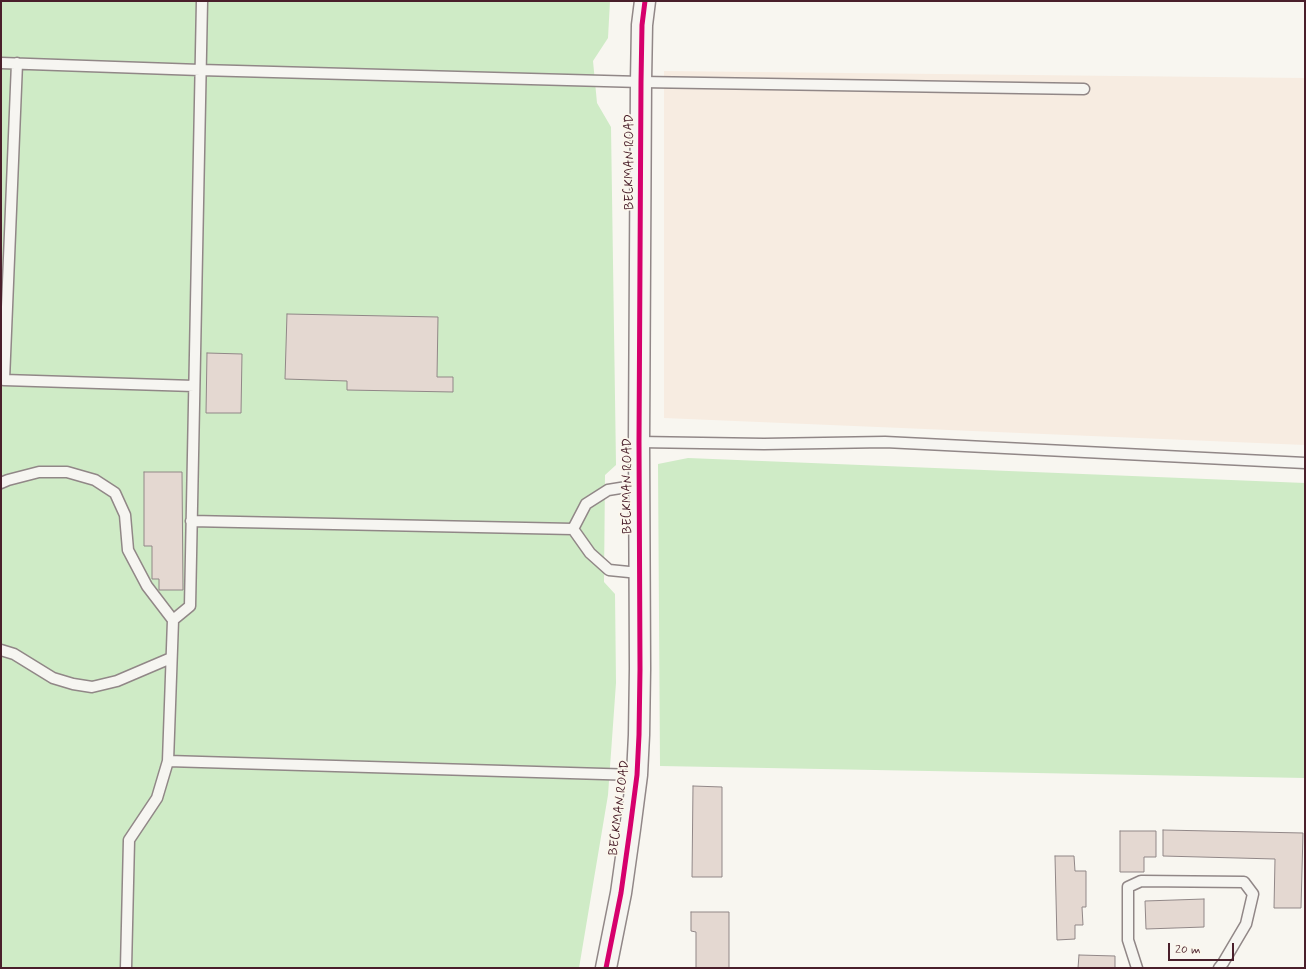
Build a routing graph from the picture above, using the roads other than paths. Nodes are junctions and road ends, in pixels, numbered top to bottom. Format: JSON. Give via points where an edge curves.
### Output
{"nodes":[{"id":1,"x":202,"y":1,"type":"edge"},
{"id":2,"x":645,"y":1,"type":"edge"},
{"id":3,"x":1,"y":63,"type":"edge"},
{"id":4,"x":17,"y":63,"type":"junction"},
{"id":5,"x":200,"y":70,"type":"junction"},
{"id":6,"x":642,"y":82,"type":"junction"},
{"id":7,"x":1084,"y":89,"type":"dead end"},
{"id":8,"x":194,"y":386,"type":"junction"},
{"id":9,"x":639,"y":442,"type":"junction"},
{"id":10,"x":1305,"y":463,"type":"edge"},
{"id":11,"x":1,"y":483,"type":"edge"},
{"id":12,"x":639,"y":485,"type":"junction"},
{"id":13,"x":192,"y":521,"type":"junction"},
{"id":14,"x":573,"y":529,"type":"junction"},
{"id":15,"x":639,"y":573,"type":"junction"},
{"id":16,"x":172,"y":620,"type":"junction"},
{"id":17,"x":1,"y":650,"type":"edge"},
{"id":18,"x":171,"y":658,"type":"junction"},
{"id":19,"x":168,"y":761,"type":"junction"},
{"id":20,"x":637,"y":774,"type":"junction"},
{"id":21,"x":126,"y":968,"type":"edge"},
{"id":22,"x":606,"y":968,"type":"edge"},
{"id":23,"x":1137,"y":968,"type":"edge"},
{"id":24,"x":1219,"y":968,"type":"edge"}],
"edges":[{"from":1,"to":5,"type":"lane"},
{"from":2,"to":6,"type":"street","name":"BECKMAN ROAD","via":[[642,25]]},
{"from":3,"to":4,"type":"lane"},
{"from":4,"to":5,"type":"lane"},
{"from":4,"to":8,"type":"lane","via":[[4,380]]},
{"from":5,"to":6,"type":"lane"},
{"from":5,"to":8,"type":"lane"},
{"from":6,"to":7,"type":"lane"},
{"from":6,"to":9,"type":"street","name":"BECKMAN ROAD"},
{"from":8,"to":13,"type":"lane"},
{"from":9,"to":10,"type":"lane","via":[[885,442]]},
{"from":9,"to":12,"type":"street","name":"BECKMAN ROAD"},
{"from":11,"to":16,"type":"lane","via":[[39,472],[67,472],[95,480],[115,493],[125,515],[128,550],[148,586]]},
{"from":12,"to":14,"type":"lane","via":[[608,490],[586,504]]},
{"from":12,"to":15,"type":"street","name":"BECKMAN ROAD"},
{"from":13,"to":14,"type":"lane"},
{"from":13,"to":16,"type":"lane","via":[[190,606]]},
{"from":14,"to":15,"type":"lane","via":[[590,554],[610,570]]},
{"from":15,"to":20,"type":"street","name":"BECKMAN ROAD"},
{"from":16,"to":18,"type":"lane"},
{"from":17,"to":18,"type":"lane","via":[[14,654],[53,678],[92,687],[117,681]]},
{"from":18,"to":19,"type":"lane"},
{"from":19,"to":20,"type":"lane"},
{"from":19,"to":21,"type":"lane","via":[[157,798],[130,840]]},
{"from":20,"to":22,"type":"street","name":"BECKMAN ROAD"},
{"from":23,"to":24,"type":"lane","via":[[1128,940],[1128,886],[1141,881],[1244,882],[1253,894],[1246,924]]}]}
